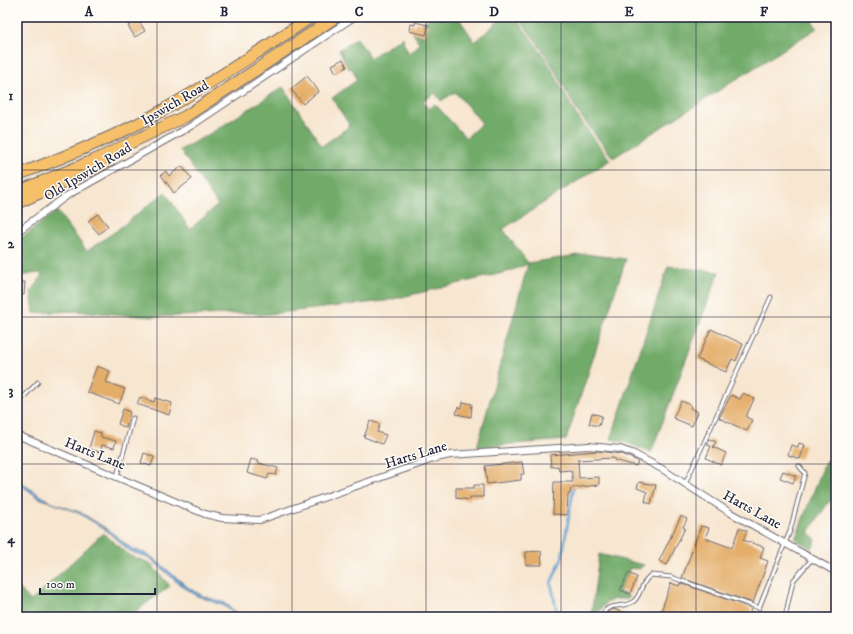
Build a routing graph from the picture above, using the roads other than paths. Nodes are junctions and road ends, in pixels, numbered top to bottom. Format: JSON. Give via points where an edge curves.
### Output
{"nodes":[{"id":1,"x":311,"y":17,"type":"edge"},
{"id":2,"x":336,"y":17,"type":"edge"},
{"id":3,"x":354,"y":17,"type":"edge"},
{"id":4,"x":146,"y":137,"type":"junction"},
{"id":5,"x":17,"y":175,"type":"edge"},
{"id":6,"x":17,"y":192,"type":"edge"},
{"id":7,"x":17,"y":203,"type":"edge"},
{"id":8,"x":17,"y":232,"type":"edge"},
{"id":9,"x":771,"y":297,"type":"dead end"},
{"id":10,"x":38,"y":382,"type":"dead end"},
{"id":11,"x":17,"y":404,"type":"edge"},
{"id":12,"x":133,"y":418,"type":"dead end"},
{"id":13,"x":17,"y":435,"type":"edge"},
{"id":14,"x":799,"y":466,"type":"dead end"},
{"id":15,"x":117,"y":476,"type":"junction"},
{"id":16,"x":685,"y":484,"type":"junction"},
{"id":17,"x":785,"y":542,"type":"junction"},
{"id":18,"x":813,"y":558,"type":"junction"},
{"id":19,"x":836,"y":572,"type":"edge"},
{"id":20,"x":602,"y":617,"type":"edge"},
{"id":21,"x":786,"y":617,"type":"edge"}],
"edges":[{"from":1,"to":5,"type":"highway","name":"Ipswich Road","via":[[220,77],[151,117],[78,152]]},
{"from":2,"to":4,"type":"highway","name":"Ipswich Road","via":[[221,94]]},
{"from":3,"to":8,"type":"street","name":"Old Ipswich Road","via":[[191,126],[68,195]]},
{"from":4,"to":6,"type":"highway","name":"Ipswich Road"},
{"from":4,"to":7,"type":"highway","via":[[130,151],[66,183]]},
{"from":9,"to":16,"type":"lane"},
{"from":10,"to":11,"type":"lane"},
{"from":12,"to":15,"type":"lane"},
{"from":13,"to":15,"type":"street","name":"Harts Lane"},
{"from":14,"to":17,"type":"lane","via":[[804,470],[805,478]]},
{"from":15,"to":16,"type":"street","name":"Harts Lane","via":[[205,514],[254,520],[450,455],[604,446],[632,453]]},
{"from":16,"to":17,"type":"street","name":"Harts Lane","via":[[729,512]]},
{"from":17,"to":18,"type":"street","name":"Harts Lane"},
{"from":17,"to":20,"type":"lane","via":[[759,608],[671,577],[651,575],[644,581],[634,601],[626,605],[610,606]]},
{"from":18,"to":19,"type":"street","name":"Harts Lane"},
{"from":18,"to":21,"type":"lane","via":[[794,581]]}]}
